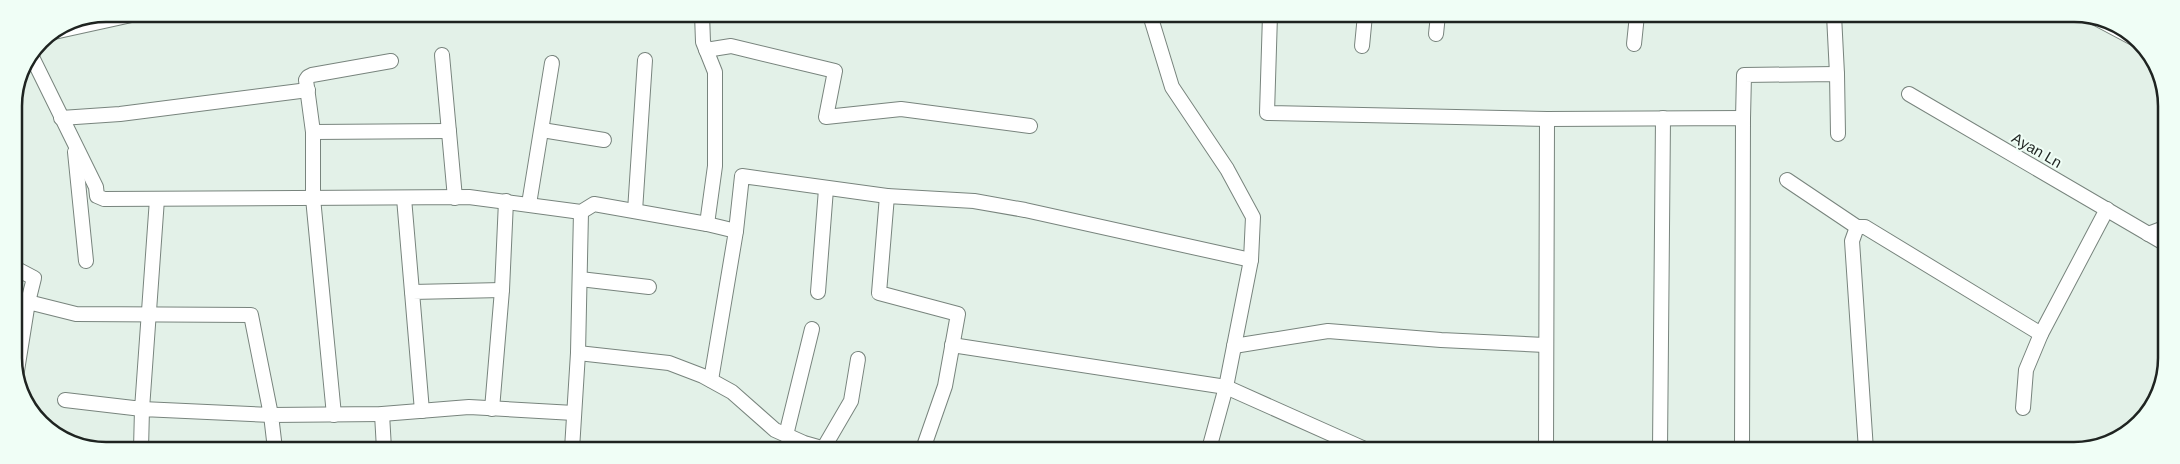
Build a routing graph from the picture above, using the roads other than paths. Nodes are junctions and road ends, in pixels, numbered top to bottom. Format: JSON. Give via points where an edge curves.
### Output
{"nodes":[{"id":1,"x":702,"y":22,"type":"edge"},
{"id":2,"x":1152,"y":22,"type":"edge"},
{"id":3,"x":1270,"y":22,"type":"edge"},
{"id":4,"x":1364,"y":22,"type":"edge"},
{"id":5,"x":1437,"y":22,"type":"edge"},
{"id":6,"x":1636,"y":22,"type":"edge"},
{"id":7,"x":1834,"y":22,"type":"edge"},
{"id":8,"x":1436,"y":34,"type":"dead end"},
{"id":9,"x":1634,"y":44,"type":"dead end"},
{"id":10,"x":1362,"y":46,"type":"dead end"},
{"id":11,"x":706,"y":50,"type":"junction"},
{"id":12,"x":442,"y":55,"type":"dead end"},
{"id":13,"x":645,"y":60,"type":"dead end"},
{"id":14,"x":391,"y":61,"type":"dead end"},
{"id":15,"x":35,"y":63,"type":"edge"},
{"id":16,"x":552,"y":63,"type":"dead end"},
{"id":17,"x":1837,"y":74,"type":"junction"},
{"id":18,"x":308,"y":90,"type":"junction"},
{"id":19,"x":1909,"y":94,"type":"dead end"},
{"id":20,"x":61,"y":118,"type":"junction"},
{"id":21,"x":1663,"y":118,"type":"junction"},
{"id":22,"x":1743,"y":118,"type":"junction"},
{"id":23,"x":1548,"y":119,"type":"junction"},
{"id":24,"x":1030,"y":126,"type":"dead end"},
{"id":25,"x":542,"y":130,"type":"junction"},
{"id":26,"x":449,"y":131,"type":"junction"},
{"id":27,"x":313,"y":132,"type":"junction"},
{"id":28,"x":1838,"y":134,"type":"dead end"},
{"id":29,"x":604,"y":140,"type":"dead end"},
{"id":30,"x":74,"y":144,"type":"junction"},
{"id":31,"x":1787,"y":180,"type":"dead end"},
{"id":32,"x":826,"y":189,"type":"junction"},
{"id":33,"x":887,"y":196,"type":"junction"},
{"id":34,"x":313,"y":198,"type":"junction"},
{"id":35,"x":404,"y":198,"type":"junction"},
{"id":36,"x":455,"y":198,"type":"junction"},
{"id":37,"x":157,"y":200,"type":"junction"},
{"id":38,"x":506,"y":201,"type":"junction"},
{"id":39,"x":528,"y":204,"type":"junction"},
{"id":40,"x":2107,"y":209,"type":"junction"},
{"id":41,"x":634,"y":211,"type":"junction"},
{"id":42,"x":581,"y":212,"type":"junction"},
{"id":43,"x":707,"y":224,"type":"junction"},
{"id":44,"x":1857,"y":227,"type":"junction"},
{"id":45,"x":2158,"y":230,"type":"edge"},
{"id":46,"x":736,"y":231,"type":"junction"},
{"id":47,"x":2148,"y":234,"type":"junction"},
{"id":48,"x":2158,"y":240,"type":"edge"},
{"id":49,"x":1251,"y":260,"type":"junction"},
{"id":50,"x":86,"y":261,"type":"dead end"},
{"id":51,"x":22,"y":272,"type":"edge"},
{"id":52,"x":580,"y":279,"type":"junction"},
{"id":53,"x":649,"y":287,"type":"dead end"},
{"id":54,"x":502,"y":290,"type":"junction"},
{"id":55,"x":412,"y":292,"type":"junction"},
{"id":56,"x":818,"y":292,"type":"dead end"},
{"id":57,"x":28,"y":302,"type":"junction"},
{"id":58,"x":149,"y":316,"type":"junction"},
{"id":59,"x":22,"y":327,"type":"edge"},
{"id":60,"x":812,"y":329,"type":"dead end"},
{"id":61,"x":2041,"y":334,"type":"junction"},
{"id":62,"x":952,"y":345,"type":"junction"},
{"id":63,"x":1545,"y":345,"type":"junction"},
{"id":64,"x":1234,"y":346,"type":"junction"},
{"id":65,"x":578,"y":353,"type":"junction"},
{"id":66,"x":858,"y":359,"type":"dead end"},
{"id":67,"x":711,"y":380,"type":"junction"},
{"id":68,"x":1226,"y":387,"type":"junction"},
{"id":69,"x":65,"y":400,"type":"dead end"},
{"id":70,"x":492,"y":408,"type":"junction"},
{"id":71,"x":2023,"y":408,"type":"dead end"},
{"id":72,"x":142,"y":409,"type":"junction"},
{"id":73,"x":422,"y":411,"type":"junction"},
{"id":74,"x":574,"y":413,"type":"junction"},
{"id":75,"x":382,"y":414,"type":"junction"},
{"id":76,"x":271,"y":415,"type":"junction"},
{"id":77,"x":334,"y":415,"type":"junction"},
{"id":78,"x":786,"y":435,"type":"junction"},
{"id":79,"x":141,"y":442,"type":"edge"},
{"id":80,"x":274,"y":442,"type":"edge"},
{"id":81,"x":384,"y":442,"type":"edge"},
{"id":82,"x":572,"y":442,"type":"edge"},
{"id":83,"x":805,"y":442,"type":"edge"},
{"id":84,"x":828,"y":442,"type":"edge"},
{"id":85,"x":925,"y":442,"type":"edge"},
{"id":86,"x":1211,"y":442,"type":"edge"},
{"id":87,"x":1350,"y":442,"type":"edge"},
{"id":88,"x":1546,"y":442,"type":"edge"},
{"id":89,"x":1660,"y":442,"type":"edge"},
{"id":90,"x":1742,"y":442,"type":"edge"},
{"id":91,"x":1865,"y":442,"type":"edge"}],
"edges":[{"from":1,"to":11,"type":"street","via":[[702,42]]},
{"from":2,"to":49,"type":"street","via":[[1172,87],[1227,170],[1253,217]]},
{"from":3,"to":23,"type":"street","via":[[1267,113]]},
{"from":4,"to":10,"type":"street"},
{"from":5,"to":8,"type":"street"},
{"from":6,"to":9,"type":"street"},
{"from":7,"to":17,"type":"street"},
{"from":11,"to":24,"type":"street","via":[[731,46],[835,71],[826,117],[902,108]]},
{"from":11,"to":43,"type":"street","via":[[715,72],[715,166]]},
{"from":12,"to":26,"type":"street"},
{"from":13,"to":41,"type":"street"},
{"from":14,"to":18,"type":"street","via":[[312,75],[306,80]]},
{"from":15,"to":20,"type":"street"},
{"from":16,"to":25,"type":"street"},
{"from":17,"to":22,"type":"street","via":[[1744,75]]},
{"from":17,"to":28,"type":"street"},
{"from":18,"to":20,"type":"street","via":[[120,114]]},
{"from":18,"to":27,"type":"street"},
{"from":19,"to":40,"type":"street","name":"Ayan Ln"},
{"from":20,"to":30,"type":"street"},
{"from":21,"to":22,"type":"street"},
{"from":21,"to":23,"type":"street"},
{"from":21,"to":89,"type":"street"},
{"from":22,"to":90,"type":"street"},
{"from":23,"to":63,"type":"street"},
{"from":25,"to":29,"type":"street"},
{"from":25,"to":39,"type":"street"},
{"from":26,"to":27,"type":"street"},
{"from":26,"to":36,"type":"street"},
{"from":27,"to":34,"type":"street"},
{"from":30,"to":37,"type":"street","via":[[96,187],[97,196],[110,200]]},
{"from":30,"to":50,"type":"street"},
{"from":31,"to":44,"type":"street"},
{"from":32,"to":33,"type":"street"},
{"from":32,"to":46,"type":"street","via":[[742,176]]},
{"from":32,"to":56,"type":"street"},
{"from":33,"to":49,"type":"street","via":[[974,201]]},
{"from":33,"to":62,"type":"street","via":[[879,293],[958,314]]},
{"from":34,"to":35,"type":"street"},
{"from":34,"to":37,"type":"street"},
{"from":34,"to":77,"type":"street"},
{"from":35,"to":36,"type":"street"},
{"from":35,"to":55,"type":"street"},
{"from":36,"to":38,"type":"street"},
{"from":37,"to":58,"type":"street"},
{"from":38,"to":39,"type":"street"},
{"from":38,"to":54,"type":"street"},
{"from":39,"to":42,"type":"street"},
{"from":40,"to":47,"type":"street","name":"Ayan Ln"},
{"from":40,"to":61,"type":"street"},
{"from":41,"to":42,"type":"street","via":[[594,204]]},
{"from":41,"to":43,"type":"street"},
{"from":42,"to":52,"type":"street"},
{"from":43,"to":46,"type":"street"},
{"from":44,"to":61,"type":"street","via":[[1865,227]]},
{"from":44,"to":91,"type":"street","via":[[1852,241]]},
{"from":45,"to":47,"type":"street"},
{"from":46,"to":67,"type":"street"},
{"from":47,"to":48,"type":"street","name":"Ayan Ln"},
{"from":49,"to":64,"type":"street"},
{"from":51,"to":57,"type":"street","via":[[34,278]]},
{"from":52,"to":53,"type":"street"},
{"from":52,"to":65,"type":"street"},
{"from":54,"to":55,"type":"street"},
{"from":54,"to":70,"type":"street"},
{"from":55,"to":73,"type":"street"},
{"from":57,"to":58,"type":"street","via":[[76,314]]},
{"from":57,"to":59,"type":"street"},
{"from":58,"to":72,"type":"street"},
{"from":58,"to":76,"type":"street","via":[[251,315]]},
{"from":60,"to":78,"type":"street"},
{"from":61,"to":71,"type":"street","via":[[2026,370]]},
{"from":62,"to":68,"type":"street"},
{"from":62,"to":85,"type":"street","via":[[944,386]]},
{"from":63,"to":64,"type":"street","via":[[1328,331]]},
{"from":63,"to":88,"type":"street"},
{"from":64,"to":68,"type":"street"},
{"from":65,"to":67,"type":"street","via":[[669,363]]},
{"from":65,"to":74,"type":"street"},
{"from":66,"to":84,"type":"street","via":[[851,401]]},
{"from":67,"to":78,"type":"street","via":[[732,392],[775,430]]},
{"from":68,"to":86,"type":"street"},
{"from":68,"to":87,"type":"street"},
{"from":69,"to":72,"type":"street"},
{"from":70,"to":73,"type":"street"},
{"from":70,"to":74,"type":"street"},
{"from":72,"to":76,"type":"street"},
{"from":72,"to":79,"type":"street"},
{"from":73,"to":75,"type":"street"},
{"from":74,"to":82,"type":"street"},
{"from":75,"to":77,"type":"street"},
{"from":75,"to":81,"type":"street"},
{"from":76,"to":77,"type":"street"},
{"from":76,"to":80,"type":"street"},
{"from":78,"to":83,"type":"street"}]}
